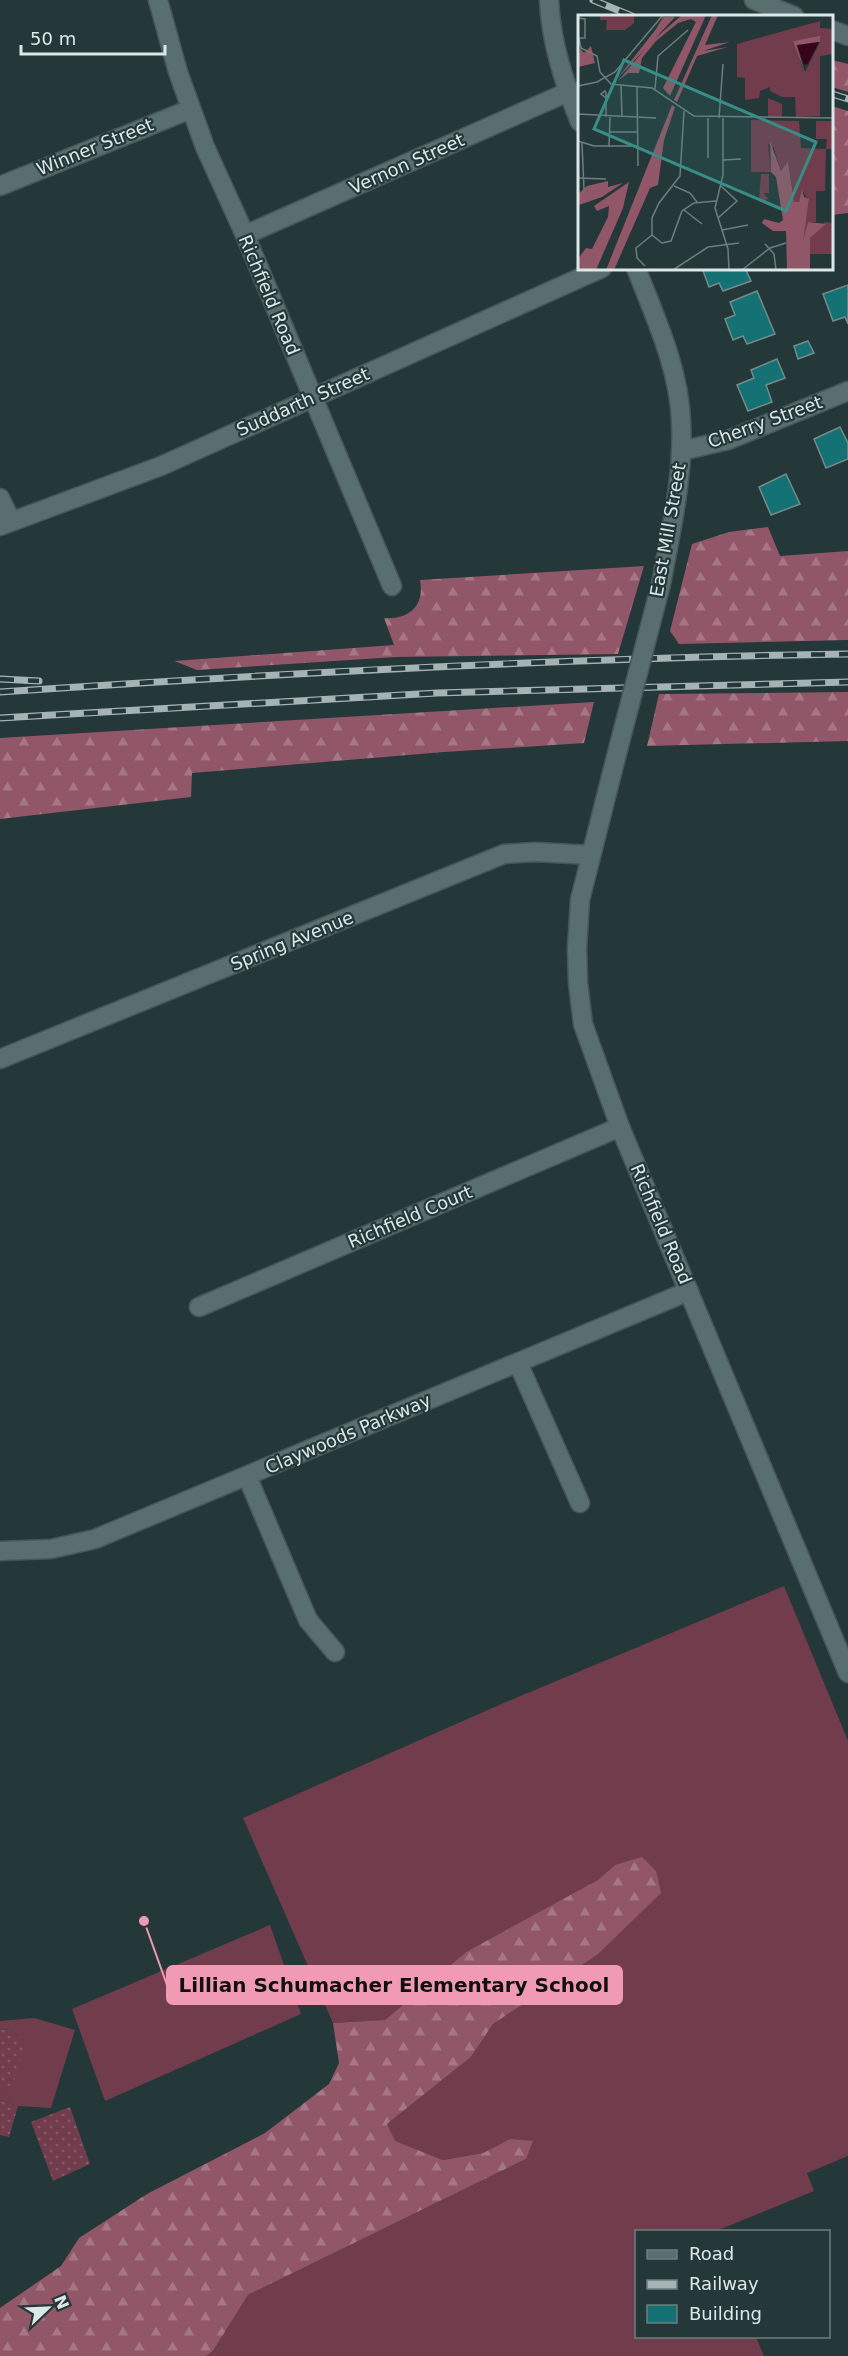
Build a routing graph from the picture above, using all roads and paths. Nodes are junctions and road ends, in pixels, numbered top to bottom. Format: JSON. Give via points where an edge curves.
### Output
{"nodes":[{"id":1,"x":158,"y":0,"type":"edge"},
{"id":2,"x":549,"y":0,"type":"edge"},
{"id":3,"x":754,"y":0,"type":"edge"},
{"id":4,"x":792,"y":15,"type":"edge"},
{"id":5,"x":833,"y":31,"type":"edge"},
{"id":6,"x":848,"y":36,"type":"edge"},
{"id":7,"x":568,"y":92,"type":"junction"},
{"id":8,"x":191,"y":109,"type":"junction"},
{"id":9,"x":578,"y":119,"type":"edge"},
{"id":10,"x":0,"y":186,"type":"edge"},
{"id":11,"x":245,"y":235,"type":"junction"},
{"id":12,"x":598,"y":270,"type":"edge"},
{"id":13,"x":637,"y":270,"type":"edge"},
{"id":14,"x":848,"y":391,"type":"edge"},
{"id":15,"x":312,"y":398,"type":"junction"},
{"id":16,"x":681,"y":451,"type":"junction"},
{"id":17,"x":0,"y":498,"type":"edge"},
{"id":18,"x":5,"y":524,"type":"edge"},
{"id":19,"x":392,"y":586,"type":"dead end"},
{"id":20,"x":616,"y":757,"type":"joint"},
{"id":21,"x":591,"y":855,"type":"junction"},
{"id":22,"x":0,"y":1059,"type":"edge"},
{"id":23,"x":620,"y":1127,"type":"junction"},
{"id":24,"x":689,"y":1291,"type":"junction"},
{"id":25,"x":199,"y":1307,"type":"dead end"},
{"id":26,"x":518,"y":1363,"type":"junction"},
{"id":27,"x":247,"y":1476,"type":"junction"},
{"id":28,"x":580,"y":1503,"type":"dead end"},
{"id":29,"x":0,"y":1551,"type":"edge"},
{"id":30,"x":335,"y":1652,"type":"dead end"},
{"id":31,"x":848,"y":1673,"type":"edge"}],
"edges":[{"from":1,"to":8,"type":"street","name":"Richfield Road"},
{"from":2,"to":7,"type":"street","via":[[551,28]]},
{"from":3,"to":4,"type":"street"},
{"from":5,"to":6,"type":"street"},
{"from":7,"to":9,"type":"street"},
{"from":7,"to":11,"type":"street","name":"Vernon Street"},
{"from":8,"to":10,"type":"street","name":"Winner Street"},
{"from":8,"to":11,"type":"street","name":"Richfield Road"},
{"from":11,"to":15,"type":"street","name":"Richfield Road"},
{"from":12,"to":15,"type":"street","name":"Suddarth Street"},
{"from":13,"to":16,"type":"street","name":"East Mill Street","via":[[672,370],[681,419]]},
{"from":14,"to":16,"type":"street","name":"Cherry Street","via":[[728,440]]},
{"from":15,"to":18,"type":"street","name":"Suddarth Street","via":[[161,466]]},
{"from":15,"to":19,"type":"street","name":"Richfield Road"},
{"from":16,"to":20,"type":"street","name":"East Mill Street","bridge":true,"via":[[661,584]]},
{"from":17,"to":18,"type":"street"},
{"from":20,"to":21,"type":"street","name":"Richfield Road"},
{"from":21,"to":22,"type":"street","name":"Spring Avenue","via":[[504,854]]},
{"from":21,"to":23,"type":"street","name":"Richfield Road","via":[[580,900],[578,983],[583,1024]]},
{"from":23,"to":24,"type":"street","name":"Richfield Road"},
{"from":23,"to":25,"type":"street","name":"Richfield Court"},
{"from":24,"to":26,"type":"street","name":"Claywoods Parkway"},
{"from":24,"to":31,"type":"street","name":"Richfield Road"},
{"from":26,"to":27,"type":"street","name":"Claywoods Parkway"},
{"from":26,"to":28,"type":"street"},
{"from":27,"to":29,"type":"street","name":"Claywoods Parkway","via":[[94,1539],[51,1549]]},
{"from":27,"to":30,"type":"street","via":[[308,1620]]}]}
